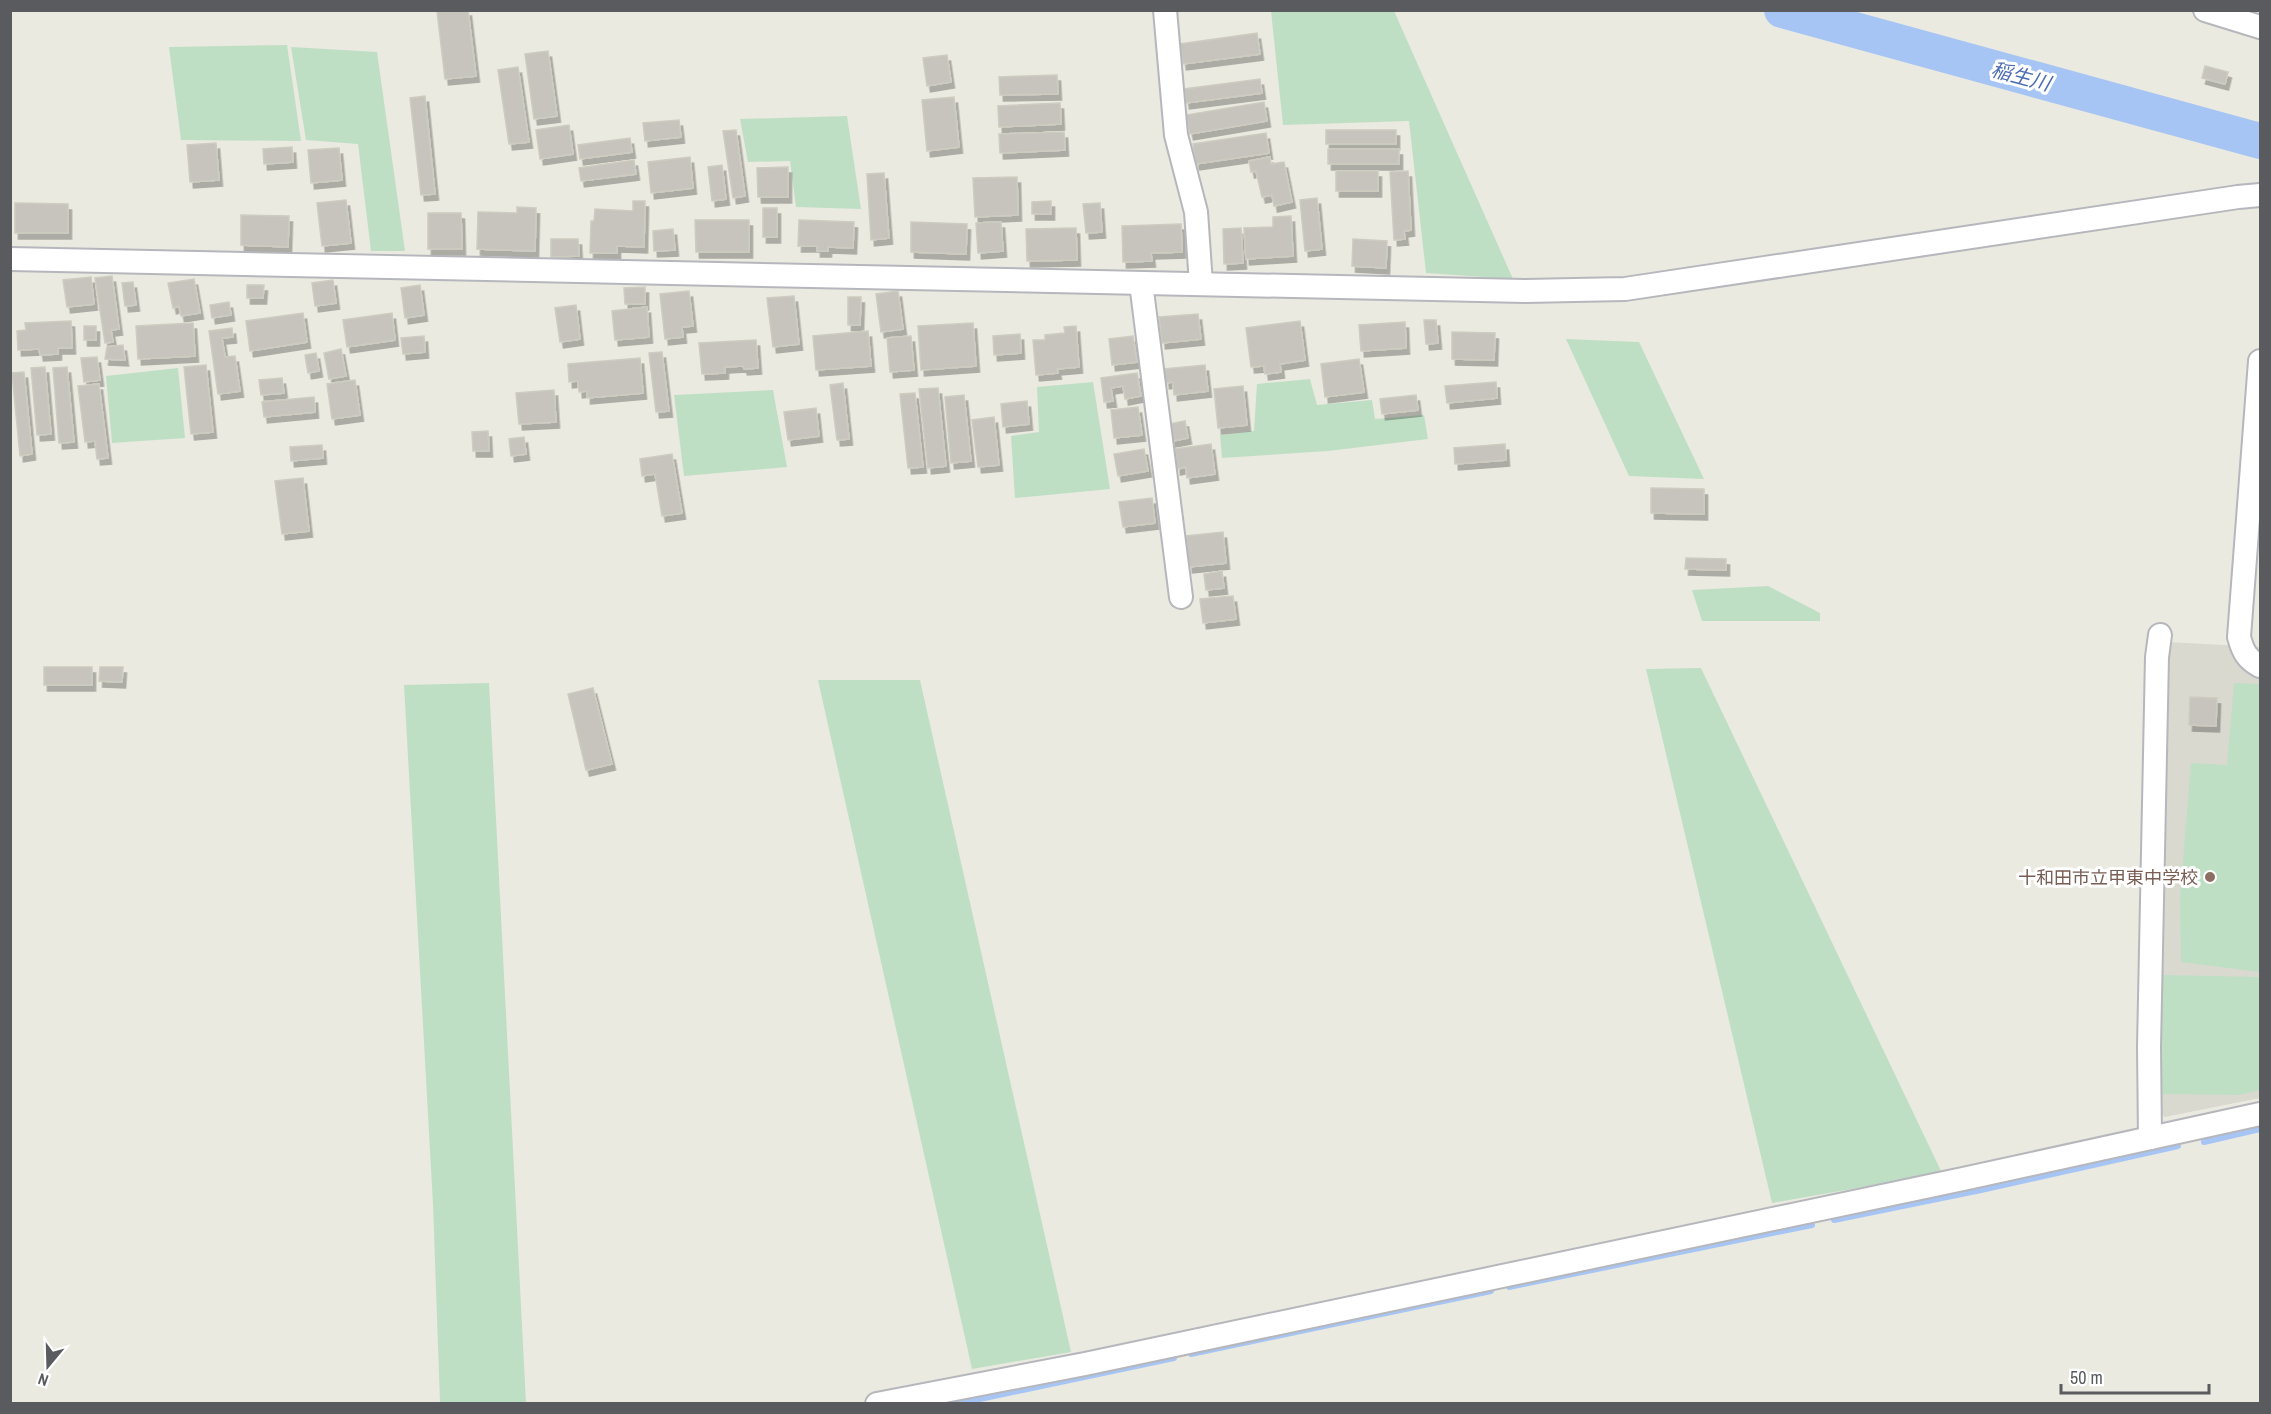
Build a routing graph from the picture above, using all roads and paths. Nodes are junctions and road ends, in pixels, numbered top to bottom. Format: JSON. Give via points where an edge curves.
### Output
{"nodes":[{"id":1,"x":1165,"y":10,"type":"edge"},
{"id":2,"x":2205,"y":10,"type":"edge"},
{"id":3,"x":2260,"y":27,"type":"edge"},
{"id":4,"x":2260,"y":195,"type":"edge"},
{"id":5,"x":10,"y":259,"type":"edge"},
{"id":6,"x":1141,"y":283,"type":"junction"},
{"id":7,"x":1201,"y":284,"type":"junction"},
{"id":8,"x":2260,"y":361,"type":"edge"},
{"id":9,"x":1181,"y":597,"type":"dead end"},
{"id":10,"x":2160,"y":635,"type":"dead end"},
{"id":11,"x":2260,"y":666,"type":"edge"},
{"id":12,"x":2260,"y":1114,"type":"edge"},
{"id":13,"x":2150,"y":1138,"type":"junction"},
{"id":14,"x":877,"y":1404,"type":"edge"}],
"edges":[{"from":1,"to":7,"type":"street","via":[[1176,135],[1196,212]]},
{"from":2,"to":3,"type":"street"},
{"from":4,"to":7,"type":"street","via":[[1625,289],[1525,291]]},
{"from":5,"to":6,"type":"street"},
{"from":6,"to":7,"type":"street"},
{"from":6,"to":9,"type":"street"},
{"from":8,"to":11,"type":"street","via":[[2239,637],[2243,651]]},
{"from":10,"to":13,"type":"street","via":[[2149,1035]]},
{"from":12,"to":13,"type":"street"},
{"from":13,"to":14,"type":"street","via":[[1108,1359]]}]}
